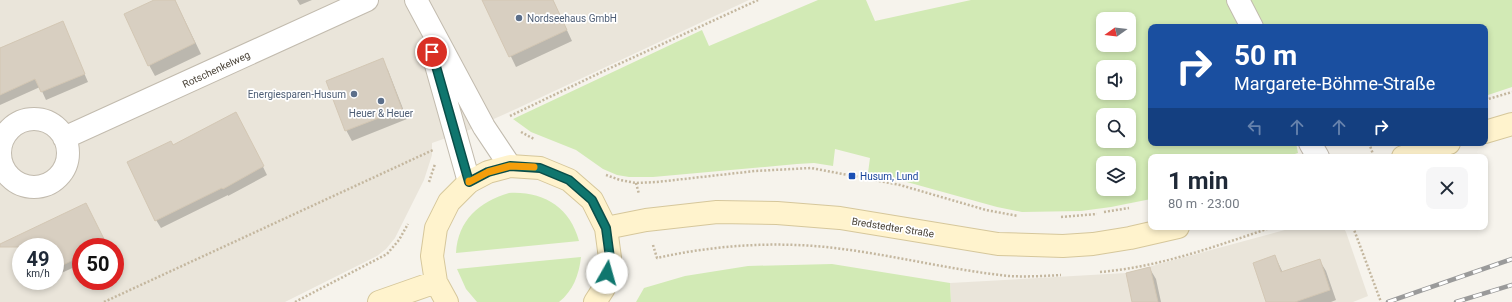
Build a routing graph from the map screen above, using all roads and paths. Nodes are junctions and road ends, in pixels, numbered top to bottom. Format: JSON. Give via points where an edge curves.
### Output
{"nodes":[{"id":1,"x":367,"y":0,"type":"edge"},
{"id":2,"x":758,"y":0,"type":"edge"},
{"id":3,"x":1238,"y":0,"type":"edge"},
{"id":4,"x":418,"y":4,"type":"edge"},
{"id":5,"x":1250,"y":24,"type":"edge"},
{"id":6,"x":1512,"y":92,"type":"edge"},
{"id":7,"x":1488,"y":99,"type":"edge"},
{"id":8,"x":504,"y":119,"type":"dead end"},
{"id":9,"x":1512,"y":124,"type":"edge"},
{"id":10,"x":1488,"y":131,"type":"edge"},
{"id":11,"x":64,"y":138,"type":"junction"},
{"id":12,"x":1439,"y":146,"type":"edge"},
{"id":13,"x":433,"y":150,"type":"dead end"},
{"id":14,"x":1413,"y":154,"type":"edge"},
{"id":15,"x":510,"y":166,"type":"junction"},
{"id":16,"x":2,"y":167,"type":"edge"},
{"id":17,"x":469,"y":182,"type":"junction"},
{"id":18,"x":606,"y":228,"type":"junction"},
{"id":19,"x":1165,"y":230,"type":"edge"},
{"id":20,"x":1354,"y":230,"type":"edge"},
{"id":21,"x":436,"y":282,"type":"junction"},
{"id":22,"x":104,"y":302,"type":"edge"},
{"id":23,"x":380,"y":302,"type":"edge"},
{"id":24,"x":447,"y":302,"type":"edge"},
{"id":25,"x":595,"y":302,"type":"edge"},
{"id":26,"x":1381,"y":302,"type":"edge"}],
"edges":[{"from":1,"to":11,"type":"street","name":"Rotschenkelweg"},
{"from":2,"to":8,"type":"path"},
{"from":3,"to":5,"type":"street"},
{"from":4,"to":15,"type":"street","via":[[484,127]]},
{"from":4,"to":17,"type":"street"},
{"from":6,"to":7,"type":"path"},
{"from":9,"to":10,"type":"main road"},
{"from":11,"to":16,"type":"street","via":[[50,122],[40,119],[18,122],[3,137],[0,148]]},
{"from":11,"to":16,"type":"street","via":[[67,160],[54,180],[44,185],[21,184],[11,178]]},
{"from":12,"to":14,"type":"main road"},
{"from":13,"to":22,"type":"path"},
{"from":15,"to":17,"type":"main road","via":[[488,172]]},
{"from":15,"to":18,"type":"main road","via":[[540,168],[569,180],[592,200]]},
{"from":17,"to":21,"type":"main road","via":[[449,202],[436,228],[432,256]]},
{"from":18,"to":19,"type":"main road","name":"Bredstedter Straße","via":[[661,218],[717,212],[840,218],[998,244],[1093,244]]},
{"from":18,"to":25,"type":"main road","via":[[610,258],[604,288]]},
{"from":20,"to":26,"type":"path"},
{"from":21,"to":23,"type":"main road"},
{"from":21,"to":24,"type":"main road"}]}
